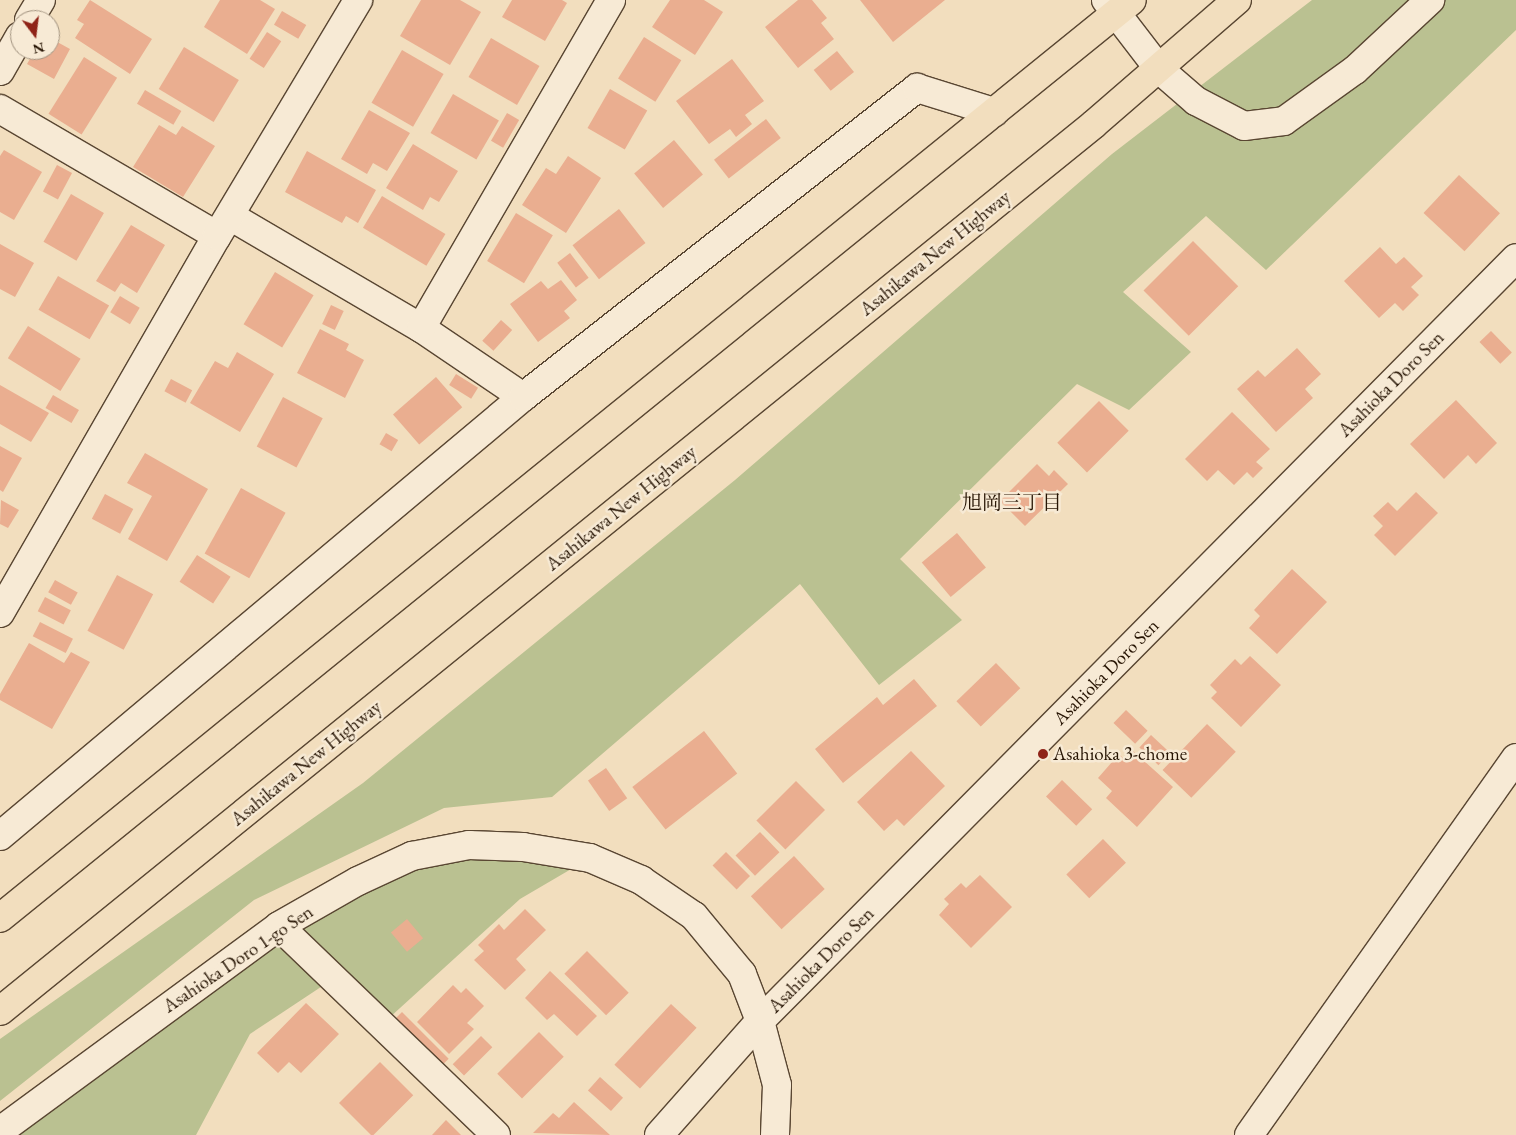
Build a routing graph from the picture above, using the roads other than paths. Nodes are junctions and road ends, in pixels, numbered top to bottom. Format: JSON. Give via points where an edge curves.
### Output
{"nodes":[{"id":1,"x":358,"y":0,"type":"edge"},
{"id":2,"x":611,"y":0,"type":"edge"},
{"id":3,"x":1237,"y":0,"type":"edge"},
{"id":4,"x":1430,"y":0,"type":"edge"},
{"id":5,"x":1118,"y":5,"type":"edge"},
{"id":6,"x":10,"y":54,"type":"edge"},
{"id":7,"x":1159,"y":70,"type":"junction"},
{"id":8,"x":0,"y":71,"type":"edge"},
{"id":9,"x":0,"y":109,"type":"edge"},
{"id":10,"x":994,"y":112,"type":"junction"},
{"id":11,"x":224,"y":226,"type":"junction"},
{"id":12,"x":1516,"y":258,"type":"edge"},
{"id":13,"x":421,"y":328,"type":"junction"},
{"id":14,"x":523,"y":397,"type":"junction"},
{"id":15,"x":0,"y":613,"type":"edge"},
{"id":16,"x":1516,"y":758,"type":"edge"},
{"id":17,"x":0,"y":836,"type":"edge"},
{"id":18,"x":0,"y":918,"type":"edge"},
{"id":19,"x":279,"y":926,"type":"junction"},
{"id":20,"x":0,"y":1011,"type":"edge"},
{"id":21,"x":760,"y":1021,"type":"junction"},
{"id":22,"x":0,"y":1131,"type":"edge"},
{"id":23,"x":496,"y":1135,"type":"edge"},
{"id":24,"x":659,"y":1135,"type":"edge"},
{"id":25,"x":775,"y":1135,"type":"edge"},
{"id":26,"x":1249,"y":1135,"type":"edge"}],
"edges":[{"from":1,"to":11,"type":"street"},
{"from":2,"to":13,"type":"street"},
{"from":3,"to":7,"type":"highway","name":"Asahikawa New Highway"},
{"from":4,"to":7,"type":"street","via":[[1355,70],[1284,121],[1244,126],[1196,101]]},
{"from":5,"to":7,"type":"street"},
{"from":5,"to":10,"type":"highway"},
{"from":6,"to":8,"type":"street"},
{"from":7,"to":20,"type":"highway","name":"Asahikawa New Highway"},
{"from":9,"to":11,"type":"street"},
{"from":10,"to":14,"type":"street","via":[[916,88]]},
{"from":10,"to":18,"type":"highway"},
{"from":11,"to":13,"type":"street"},
{"from":11,"to":15,"type":"street"},
{"from":12,"to":21,"type":"street","name":"Asahioka Doro Sen"},
{"from":13,"to":14,"type":"street"},
{"from":14,"to":17,"type":"street"},
{"from":16,"to":26,"type":"street"},
{"from":19,"to":21,"type":"street","name":"Asahioka Doro 1-go Sen","via":[[358,881],[412,856],[469,845],[523,847],[590,858],[641,880],[694,916],[742,974]]},
{"from":19,"to":22,"type":"street","name":"Asahioka Doro 1-go Sen"},
{"from":19,"to":23,"type":"street"},
{"from":21,"to":24,"type":"street","name":"Asahioka Doro Sen"},
{"from":21,"to":25,"type":"street","name":"Asahioka Doro 1-go Sen","via":[[777,1085]]}]}
